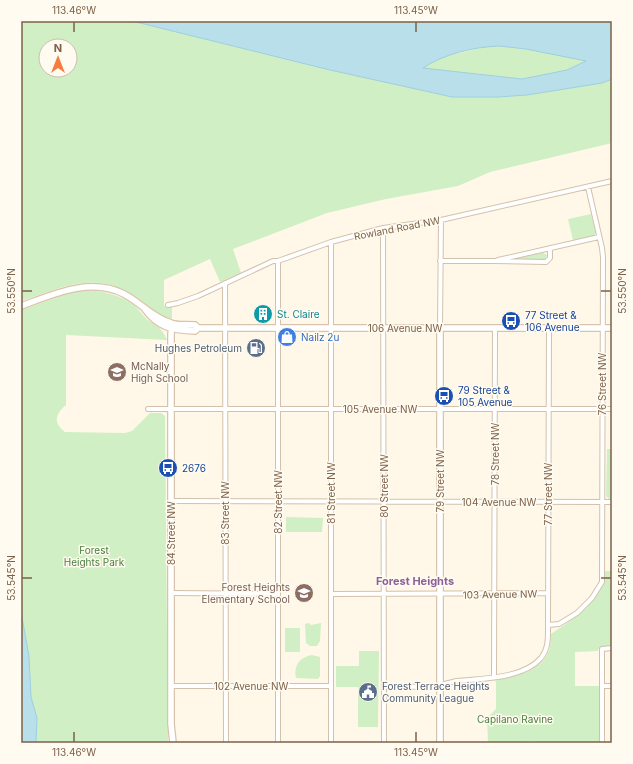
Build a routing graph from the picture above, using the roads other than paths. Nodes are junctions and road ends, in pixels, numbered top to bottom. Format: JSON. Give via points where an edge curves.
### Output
{"nodes":[{"id":1,"x":612,"y":182,"type":"edge"},
{"id":2,"x":588,"y":187,"type":"junction"},
{"id":3,"x":441,"y":220,"type":"junction"},
{"id":4,"x":383,"y":228,"type":"junction"},
{"id":5,"x":599,"y":237,"type":"junction"},
{"id":6,"x":331,"y":242,"type":"junction"},
{"id":7,"x":550,"y":248,"type":"junction"},
{"id":8,"x":278,"y":261,"type":"junction"},
{"id":9,"x":492,"y":261,"type":"junction"},
{"id":10,"x":440,"y":262,"type":"junction"},
{"id":11,"x":225,"y":283,"type":"junction"},
{"id":12,"x":168,"y":305,"type":"dead end"},
{"id":13,"x":21,"y":306,"type":"edge"},
{"id":14,"x":172,"y":326,"type":"junction"},
{"id":15,"x":225,"y":328,"type":"junction"},
{"id":16,"x":278,"y":328,"type":"junction"},
{"id":17,"x":331,"y":328,"type":"junction"},
{"id":18,"x":384,"y":328,"type":"junction"},
{"id":19,"x":440,"y":328,"type":"junction"},
{"id":20,"x":494,"y":328,"type":"junction"},
{"id":21,"x":549,"y":328,"type":"junction"},
{"id":22,"x":602,"y":328,"type":"junction"},
{"id":23,"x":612,"y":328,"type":"edge"},
{"id":24,"x":440,"y":408,"type":"junction"},
{"id":25,"x":148,"y":409,"type":"dead end"},
{"id":26,"x":171,"y":409,"type":"junction"},
{"id":27,"x":225,"y":409,"type":"junction"},
{"id":28,"x":278,"y":409,"type":"junction"},
{"id":29,"x":331,"y":409,"type":"junction"},
{"id":30,"x":384,"y":409,"type":"junction"},
{"id":31,"x":495,"y":409,"type":"junction"},
{"id":32,"x":548,"y":409,"type":"junction"},
{"id":33,"x":602,"y":409,"type":"junction"},
{"id":34,"x":612,"y":409,"type":"edge"},
{"id":35,"x":171,"y":501,"type":"junction"},
{"id":36,"x":225,"y":501,"type":"junction"},
{"id":37,"x":278,"y":501,"type":"junction"},
{"id":38,"x":331,"y":501,"type":"junction"},
{"id":39,"x":384,"y":501,"type":"junction"},
{"id":40,"x":440,"y":502,"type":"junction"},
{"id":41,"x":494,"y":502,"type":"junction"},
{"id":42,"x":548,"y":502,"type":"junction"},
{"id":43,"x":602,"y":502,"type":"junction"},
{"id":44,"x":612,"y":502,"type":"edge"},
{"id":45,"x":171,"y":593,"type":"junction"},
{"id":46,"x":225,"y":593,"type":"junction"},
{"id":47,"x":548,"y":593,"type":"junction"},
{"id":48,"x":278,"y":594,"type":"junction"},
{"id":49,"x":331,"y":594,"type":"junction"},
{"id":50,"x":384,"y":594,"type":"junction"},
{"id":51,"x":440,"y":594,"type":"junction"},
{"id":52,"x":494,"y":594,"type":"junction"},
{"id":53,"x":548,"y":625,"type":"junction"},
{"id":54,"x":612,"y":648,"type":"edge"},
{"id":55,"x":494,"y":676,"type":"junction"},
{"id":56,"x":440,"y":685,"type":"junction"},
{"id":57,"x":171,"y":686,"type":"junction"},
{"id":58,"x":225,"y":686,"type":"junction"},
{"id":59,"x":278,"y":686,"type":"junction"},
{"id":60,"x":331,"y":686,"type":"junction"},
{"id":61,"x":384,"y":686,"type":"junction"},
{"id":62,"x":602,"y":686,"type":"junction"},
{"id":63,"x":612,"y":686,"type":"edge"},
{"id":64,"x":172,"y":743,"type":"edge"},
{"id":65,"x":226,"y":743,"type":"edge"},
{"id":66,"x":278,"y":743,"type":"edge"},
{"id":67,"x":331,"y":743,"type":"edge"},
{"id":68,"x":384,"y":743,"type":"edge"},
{"id":69,"x":440,"y":743,"type":"edge"},
{"id":70,"x":602,"y":743,"type":"edge"}],
"edges":[{"from":1,"to":2,"type":"street","name":"Rowland Road NW"},
{"from":2,"to":3,"type":"street","name":"Rowland Road NW"},
{"from":2,"to":5,"type":"street","name":"76 Street NW"},
{"from":3,"to":4,"type":"street","name":"Rowland Road NW"},
{"from":3,"to":10,"type":"street","name":"79 Street NW"},
{"from":4,"to":6,"type":"street","name":"Rowland Road NW"},
{"from":4,"to":18,"type":"street","name":"80 Street NW"},
{"from":5,"to":7,"type":"street"},
{"from":5,"to":22,"type":"street","name":"76 Street NW","via":[[603,257]]},
{"from":6,"to":8,"type":"street","name":"Rowland Road NW"},
{"from":6,"to":17,"type":"street","name":"81 Street NW"},
{"from":7,"to":9,"type":"street"},
{"from":7,"to":9,"type":"street","via":[[550,258],[546,262]]},
{"from":8,"to":11,"type":"street","name":"Rowland Road NW"},
{"from":8,"to":16,"type":"street","name":"82 Street NW"},
{"from":9,"to":10,"type":"street"},
{"from":10,"to":19,"type":"street","name":"79 Street NW"},
{"from":11,"to":12,"type":"street","name":"Rowland Road NW","via":[[198,296]]},
{"from":11,"to":15,"type":"street","name":"83 Street NW"},
{"from":13,"to":14,"type":"main road","via":[[71,289],[108,289],[123,294],[144,308],[155,320]]},
{"from":14,"to":15,"type":"main road","name":"106 Avenue NW","via":[[195,331],[198,328]]},
{"from":14,"to":26,"type":"main road","name":"84 Street NW"},
{"from":15,"to":16,"type":"main road","name":"106 Avenue NW"},
{"from":15,"to":27,"type":"street","name":"83 Street NW"},
{"from":16,"to":17,"type":"main road","name":"106 Avenue NW"},
{"from":16,"to":28,"type":"street","name":"82 Street NW"},
{"from":17,"to":18,"type":"main road","name":"106 Avenue NW"},
{"from":17,"to":29,"type":"street","name":"81 Street NW"},
{"from":18,"to":19,"type":"main road","name":"106 Avenue NW"},
{"from":18,"to":30,"type":"street","name":"80 Street NW"},
{"from":19,"to":20,"type":"main road","name":"106 Avenue NW"},
{"from":19,"to":24,"type":"main road","name":"79 Street NW"},
{"from":20,"to":21,"type":"main road","name":"106 Avenue NW"},
{"from":20,"to":31,"type":"street","name":"78 Street NW"},
{"from":21,"to":22,"type":"main road","name":"106 Avenue NW"},
{"from":21,"to":32,"type":"street","name":"77 Street NW"},
{"from":22,"to":23,"type":"main road","name":"106 Avenue NW"},
{"from":22,"to":33,"type":"street","name":"76 Street NW"},
{"from":24,"to":30,"type":"street","name":"105 Avenue NW"},
{"from":24,"to":31,"type":"street","name":"105 Avenue NW"},
{"from":24,"to":40,"type":"main road","name":"79 Street NW"},
{"from":25,"to":26,"type":"street","name":"105 Avenue NW"},
{"from":26,"to":27,"type":"street","name":"105 Avenue NW"},
{"from":26,"to":35,"type":"main road","name":"84 Street NW"},
{"from":27,"to":28,"type":"street","name":"105 Avenue NW"},
{"from":27,"to":36,"type":"street","name":"83 Street NW"},
{"from":28,"to":29,"type":"street","name":"105 Avenue NW"},
{"from":28,"to":37,"type":"street","name":"82 Street NW"},
{"from":29,"to":30,"type":"street","name":"105 Avenue NW"},
{"from":29,"to":38,"type":"street","name":"81 Street NW"},
{"from":30,"to":39,"type":"street","name":"80 Street NW"},
{"from":31,"to":32,"type":"street","name":"105 Avenue NW"},
{"from":31,"to":41,"type":"street","name":"78 Street NW"},
{"from":32,"to":33,"type":"street","name":"105 Avenue NW"},
{"from":32,"to":42,"type":"street","name":"77 Street NW"},
{"from":33,"to":34,"type":"street","name":"105 Avenue NW"},
{"from":33,"to":43,"type":"street","name":"76 Street NW"},
{"from":35,"to":36,"type":"street","name":"104 Avenue NW"},
{"from":35,"to":45,"type":"main road","name":"84 Street NW"},
{"from":36,"to":37,"type":"street","name":"104 Avenue NW"},
{"from":36,"to":46,"type":"street","name":"83 Street NW"},
{"from":37,"to":38,"type":"street","name":"104 Avenue NW"},
{"from":37,"to":48,"type":"street","name":"82 Street NW"},
{"from":38,"to":39,"type":"street","name":"104 Avenue NW"},
{"from":38,"to":49,"type":"street","name":"81 Street NW"},
{"from":39,"to":40,"type":"street","name":"104 Avenue NW"},
{"from":39,"to":50,"type":"street","name":"80 Street NW"},
{"from":40,"to":41,"type":"street","name":"104 Avenue NW"},
{"from":40,"to":51,"type":"main road","name":"79 Street NW"},
{"from":41,"to":42,"type":"street","name":"104 Avenue NW"},
{"from":41,"to":52,"type":"street","name":"78 Street NW"},
{"from":42,"to":43,"type":"street","name":"104 Avenue NW"},
{"from":42,"to":47,"type":"street","name":"77 Street NW"},
{"from":43,"to":44,"type":"street","name":"104 Avenue NW"},
{"from":43,"to":53,"type":"street","name":"76 Street NW","via":[[602,582],[592,598],[577,613],[559,624]]},
{"from":45,"to":46,"type":"street"},
{"from":45,"to":57,"type":"main road","name":"84 Street NW"},
{"from":46,"to":48,"type":"street"},
{"from":46,"to":58,"type":"street","name":"83 Street NW"},
{"from":47,"to":52,"type":"street","name":"103 Avenue NW"},
{"from":47,"to":53,"type":"street","name":"77 Street NW"},
{"from":48,"to":59,"type":"street","name":"82 Street NW"},
{"from":49,"to":50,"type":"street","name":"103 Avenue NW"},
{"from":49,"to":60,"type":"street","name":"81 Street NW"},
{"from":50,"to":51,"type":"street","name":"103 Avenue NW"},
{"from":50,"to":61,"type":"street","name":"80 Street NW"},
{"from":51,"to":52,"type":"street","name":"103 Avenue NW"},
{"from":51,"to":56,"type":"main road","name":"79 Street NW"},
{"from":52,"to":55,"type":"street","name":"78 Street NW"},
{"from":53,"to":55,"type":"street","name":"77 Street NW","via":[[547,646],[541,658],[520,672]]},
{"from":54,"to":62,"type":"street","via":[[602,650]]},
{"from":55,"to":56,"type":"street"},
{"from":56,"to":61,"type":"street"},
{"from":56,"to":69,"type":"main road","name":"79 Street NW"},
{"from":57,"to":58,"type":"street","name":"102 Avenue NW"},
{"from":57,"to":64,"type":"main road","name":"84 Street NW"},
{"from":58,"to":59,"type":"street","name":"102 Avenue NW"},
{"from":58,"to":65,"type":"street","name":"83 Street NW"},
{"from":59,"to":60,"type":"street","name":"102 Avenue NW"},
{"from":59,"to":66,"type":"street","name":"82 Street NW"},
{"from":60,"to":67,"type":"street","name":"81 Street NW"},
{"from":61,"to":68,"type":"street","name":"80 Street NW"},
{"from":62,"to":63,"type":"street"},
{"from":62,"to":70,"type":"street"}]}
